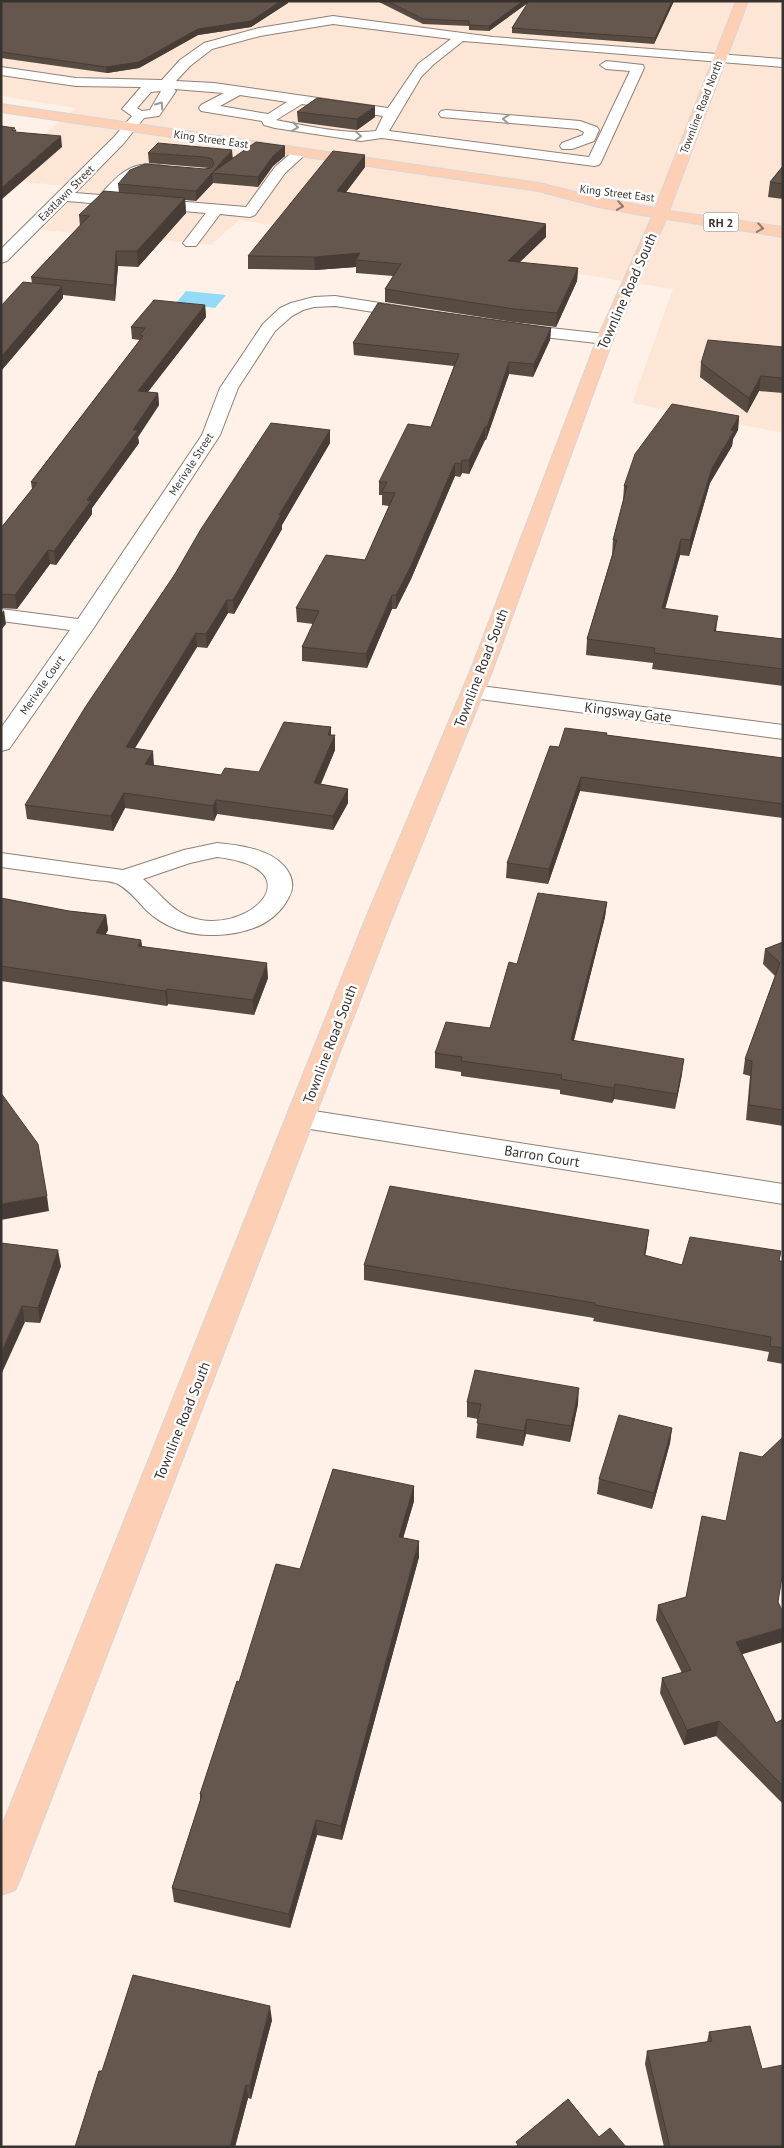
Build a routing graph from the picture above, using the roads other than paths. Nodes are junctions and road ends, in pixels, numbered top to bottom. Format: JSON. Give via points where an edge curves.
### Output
{"nodes":[{"id":1,"x":742,"y":1,"type":"edge"},
{"id":2,"x":460,"y":37,"type":"junction"},
{"id":3,"x":720,"y":58,"type":"junction"},
{"id":4,"x":783,"y":63,"type":"edge"},
{"id":5,"x":593,"y":64,"type":"dead end"},
{"id":6,"x":1,"y":71,"type":"edge"},
{"id":7,"x":164,"y":85,"type":"junction"},
{"id":8,"x":237,"y":91,"type":"junction"},
{"id":9,"x":299,"y":100,"type":"junction"},
{"id":10,"x":1,"y":108,"type":"edge"},
{"id":11,"x":391,"y":113,"type":"junction"},
{"id":12,"x":446,"y":114,"type":"dead end"},
{"id":13,"x":270,"y":118,"type":"junction"},
{"id":14,"x":131,"y":127,"type":"junction"},
{"id":15,"x":382,"y":134,"type":"junction"},
{"id":16,"x":539,"y":141,"type":"dead end"},
{"id":17,"x":555,"y":142,"type":"dead end"},
{"id":18,"x":467,"y":144,"type":"junction"},
{"id":19,"x":574,"y":144,"type":"junction"},
{"id":20,"x":301,"y":152,"type":"junction"},
{"id":21,"x":180,"y":171,"type":"edge"},
{"id":22,"x":171,"y":184,"type":"edge"},
{"id":23,"x":538,"y":187,"type":"junction"},
{"id":24,"x":191,"y":193,"type":"edge"},
{"id":25,"x":636,"y":195,"type":"dead end"},
{"id":26,"x":63,"y":196,"type":"junction"},
{"id":27,"x":103,"y":200,"type":"junction"},
{"id":28,"x":682,"y":202,"type":"dead end"},
{"id":29,"x":135,"y":203,"type":"junction"},
{"id":30,"x":660,"y":203,"type":"junction"},
{"id":31,"x":699,"y":205,"type":"dead end"},
{"id":32,"x":180,"y":206,"type":"junction"},
{"id":33,"x":216,"y":209,"type":"junction"},
{"id":34,"x":783,"y":218,"type":"edge"},
{"id":35,"x":10,"y":230,"type":"dead end"},
{"id":36,"x":27,"y":232,"type":"junction"},
{"id":37,"x":783,"y":232,"type":"edge"},
{"id":38,"x":191,"y":243,"type":"dead end"},
{"id":39,"x":1,"y":258,"type":"edge"},
{"id":40,"x":429,"y":316,"type":"edge"},
{"id":41,"x":494,"y":326,"type":"edge"},
{"id":42,"x":605,"y":339,"type":"junction"},
{"id":43,"x":1,"y":615,"type":"edge"},
{"id":44,"x":84,"y":626,"type":"junction"},
{"id":45,"x":473,"y":692,"type":"junction"},
{"id":46,"x":783,"y":732,"type":"edge"},
{"id":47,"x":1,"y":744,"type":"edge"},
{"id":48,"x":1,"y":860,"type":"edge"},
{"id":49,"x":124,"y":877,"type":"junction"},
{"id":50,"x":301,"y":1118,"type":"junction"},
{"id":51,"x":783,"y":1194,"type":"edge"},
{"id":52,"x":1,"y":1877,"type":"edge"}],
"edges":[{"from":1,"to":3,"type":"main road","name":"Townline Road North"},
{"from":2,"to":3,"type":"street"},
{"from":2,"to":7,"type":"street","via":[[333,20],[259,32],[208,46],[185,63]]},
{"from":2,"to":11,"type":"street","via":[[451,48],[428,62]]},
{"from":3,"to":4,"type":"street"},
{"from":3,"to":30,"type":"main road","name":"Townline Road North"},
{"from":5,"to":18,"type":"street","via":[[638,68],[594,162]]},
{"from":6,"to":7,"type":"street","via":[[76,82]]},
{"from":7,"to":8,"type":"street"},
{"from":7,"to":14,"type":"street","name":"Eastlawn Street","via":[[169,92],[154,113],[140,115]]},
{"from":8,"to":9,"type":"street"},
{"from":8,"to":13,"type":"street","via":[[206,108]]},
{"from":9,"to":11,"type":"street"},
{"from":9,"to":13,"type":"street"},
{"from":10,"to":14,"type":"main road","name":"King Street East"},
{"from":11,"to":15,"type":"street"},
{"from":19,"to":12,"type":"street","one_way":true,"via":[[589,138],[592,130],[580,124]]},
{"from":13,"to":15,"type":"street","one_way":true,"via":[[269,122],[275,124],[361,137]]},
{"from":14,"to":20,"type":"main road","name":"King Street East"},
{"from":14,"to":26,"type":"street","name":"Eastlawn Street"},
{"from":15,"to":18,"type":"street"},
{"from":16,"to":18,"type":"street","via":[[478,140]]},
{"from":17,"to":19,"type":"street"},
{"from":18,"to":19,"type":"street","via":[[549,148]]},
{"from":20,"to":23,"type":"main road","name":"King Street East"},
{"from":20,"to":33,"type":"street","via":[[280,170],[250,212]]},
{"from":21,"to":27,"type":"street","via":[[144,168],[128,173]]},
{"from":22,"to":29,"type":"street","via":[[151,186]]},
{"from":23,"to":25,"type":"main road","name":"King Street East","via":[[590,188]]},
{"from":23,"to":30,"type":"main road","name":"King Street East","one_way":true,"via":[[570,197]]},
{"from":24,"to":32,"type":"street"},
{"from":26,"to":27,"type":"street"},
{"from":26,"to":36,"type":"street","name":"Eastlawn Street"},
{"from":27,"to":29,"type":"street"},
{"from":28,"to":30,"type":"main road"},
{"from":29,"to":32,"type":"street"},
{"from":30,"to":37,"type":"main road","number":"RH 2","one_way":true},
{"from":30,"to":42,"type":"main road","name":"Townline Road South","via":[[656,225]]},
{"from":31,"to":34,"type":"main road","number":"RH 2"},
{"from":32,"to":33,"type":"street"},
{"from":33,"to":38,"type":"street"},
{"from":35,"to":36,"type":"street"},
{"from":36,"to":39,"type":"street","name":"Eastlawn Street"},
{"from":40,"to":44,"type":"street","name":"Merivale Street","via":[[335,301],[314,302],[286,312],[269,328],[229,388],[212,434]]},
{"from":41,"to":42,"type":"street"},
{"from":42,"to":45,"type":"main road","name":"Townline Road South"},
{"from":43,"to":44,"type":"street"},
{"from":44,"to":47,"type":"street","name":"Merivale Court"},
{"from":45,"to":46,"type":"street","name":"Kingsway Gate"},
{"from":45,"to":50,"type":"main road","name":"Townline Road South","via":[[378,920]]},
{"from":48,"to":49,"type":"street"},
{"from":49,"to":49,"type":"street","via":[[166,916],[202,927],[229,926],[260,916],[273,906],[280,892],[279,879],[272,867],[239,851],[196,852]]},
{"from":50,"to":51,"type":"street","name":"Barron Court"},
{"from":50,"to":52,"type":"main road","name":"Townline Road South"}]}
